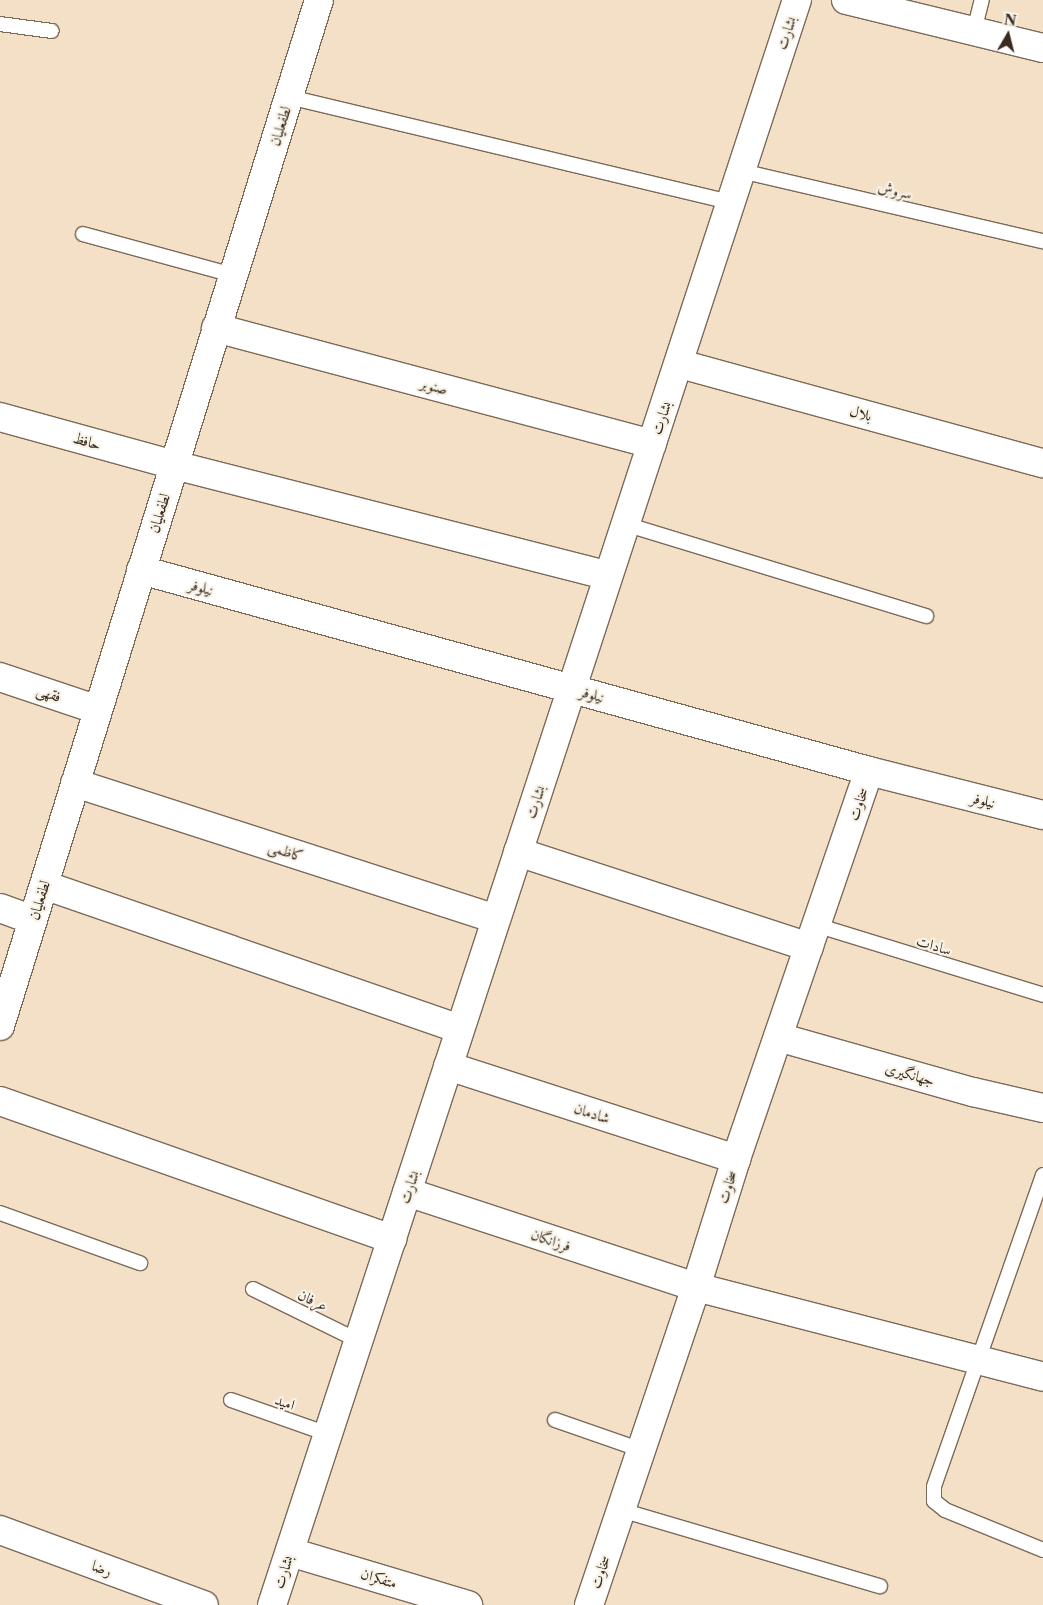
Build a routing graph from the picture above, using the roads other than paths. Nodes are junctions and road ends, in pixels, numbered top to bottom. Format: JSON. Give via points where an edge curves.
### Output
{"nodes":[{"id":1,"x":319,"y":0,"type":"edge"},
{"id":2,"x":797,"y":0,"type":"edge"},
{"id":3,"x":846,"y":0,"type":"edge"},
{"id":4,"x":982,"y":0,"type":"edge"},
{"id":5,"x":0,"y":24,"type":"edge"},
{"id":6,"x":52,"y":31,"type":"dead end"},
{"id":7,"x":974,"y":31,"type":"junction"},
{"id":8,"x":1043,"y":48,"type":"edge"},
{"id":9,"x":289,"y":97,"type":"junction"},
{"id":10,"x":740,"y":171,"type":"junction"},
{"id":11,"x":730,"y":202,"type":"junction"},
{"id":12,"x":83,"y":234,"type":"dead end"},
{"id":13,"x":1043,"y":241,"type":"edge"},
{"id":14,"x":233,"y":275,"type":"junction"},
{"id":15,"x":216,"y":328,"type":"junction"},
{"id":16,"x":680,"y":364,"type":"junction"},
{"id":17,"x":0,"y":417,"type":"edge"},
{"id":18,"x":652,"y":444,"type":"junction"},
{"id":19,"x":1043,"y":463,"type":"edge"},
{"id":20,"x":174,"y":466,"type":"junction"},
{"id":21,"x":625,"y":524,"type":"junction"},
{"id":22,"x":141,"y":570,"type":"junction"},
{"id":23,"x":608,"y":576,"type":"junction"},
{"id":24,"x":926,"y":616,"type":"dead end"},
{"id":25,"x":0,"y":677,"type":"edge"},
{"id":26,"x":572,"y":689,"type":"junction"},
{"id":27,"x":98,"y":710,"type":"junction"},
{"id":28,"x":869,"y":770,"type":"junction"},
{"id":29,"x":75,"y":783,"type":"junction"},
{"id":30,"x":1043,"y":815,"type":"edge"},
{"id":31,"x":518,"y":852,"type":"junction"},
{"id":32,"x":44,"y":885,"type":"junction"},
{"id":33,"x":0,"y":908,"type":"edge"},
{"id":34,"x":496,"y":918,"type":"junction"},
{"id":35,"x":33,"y":920,"type":"junction"},
{"id":36,"x":812,"y":936,"type":"junction"},
{"id":37,"x":1043,"y":995,"type":"edge"},
{"id":38,"x":0,"y":1026,"type":"edge"},
{"id":39,"x":460,"y":1029,"type":"junction"},
{"id":40,"x":778,"y":1037,"type":"junction"},
{"id":41,"x":448,"y":1066,"type":"junction"},
{"id":42,"x":0,"y":1101,"type":"edge"},
{"id":43,"x":1043,"y":1108,"type":"edge"},
{"id":44,"x":736,"y":1159,"type":"junction"},
{"id":45,"x":1043,"y":1175,"type":"edge"},
{"id":46,"x":407,"y":1192,"type":"junction"},
{"id":47,"x":0,"y":1213,"type":"edge"},
{"id":48,"x":392,"y":1239,"type":"junction"},
{"id":49,"x":140,"y":1263,"type":"dead end"},
{"id":50,"x":696,"y":1287,"type":"junction"},
{"id":51,"x":253,"y":1289,"type":"dead end"},
{"id":52,"x":359,"y":1341,"type":"junction"},
{"id":53,"x":976,"y":1361,"type":"junction"},
{"id":54,"x":1043,"y":1377,"type":"edge"},
{"id":55,"x":231,"y":1400,"type":"dead end"},
{"id":56,"x":554,"y":1420,"type":"dead end"},
{"id":57,"x":328,"y":1434,"type":"junction"},
{"id":58,"x":641,"y":1450,"type":"junction"},
{"id":59,"x":621,"y":1510,"type":"junction"},
{"id":60,"x":0,"y":1530,"type":"edge"},
{"id":61,"x":1043,"y":1550,"type":"edge"},
{"id":62,"x":290,"y":1552,"type":"junction"},
{"id":63,"x":880,"y":1586,"type":"dead end"},
{"id":64,"x":204,"y":1605,"type":"edge"},
{"id":65,"x":272,"y":1605,"type":"edge"},
{"id":66,"x":468,"y":1605,"type":"edge"},
{"id":67,"x":589,"y":1605,"type":"edge"}],
"edges":[{"from":1,"to":9,"type":"street","name":"لطفعلیان"},
{"from":2,"to":10,"type":"street","name":"بشارت"},
{"from":3,"to":7,"type":"street"},
{"from":4,"to":7,"type":"lane"},
{"from":5,"to":6,"type":"lane"},
{"from":7,"to":8,"type":"street"},
{"from":9,"to":11,"type":"lane"},
{"from":9,"to":14,"type":"street","name":"لطفعلیان"},
{"from":10,"to":11,"type":"street","name":"بشارت"},
{"from":10,"to":13,"type":"lane","name":"سروش"},
{"from":11,"to":16,"type":"street","name":"بشارت"},
{"from":12,"to":14,"type":"lane"},
{"from":14,"to":15,"type":"street","name":"لطفعلیان"},
{"from":15,"to":18,"type":"street","name":"صنوبر"},
{"from":15,"to":20,"type":"street","name":"لطفعلیان"},
{"from":16,"to":18,"type":"street","name":"بشارت"},
{"from":16,"to":19,"type":"street","name":"بلال"},
{"from":17,"to":20,"type":"street","name":"حافظ"},
{"from":18,"to":21,"type":"street","name":"بشارت"},
{"from":20,"to":22,"type":"street","name":"لطفعلیان"},
{"from":20,"to":23,"type":"street","name":"حافظ"},
{"from":21,"to":23,"type":"street","name":"بشارت"},
{"from":21,"to":24,"type":"lane"},
{"from":22,"to":26,"type":"street","name":"نیلوفر"},
{"from":22,"to":27,"type":"street","name":"لطفعلیان"},
{"from":23,"to":26,"type":"street","name":"بشارت"},
{"from":25,"to":27,"type":"street","name":"فقهی"},
{"from":26,"to":28,"type":"street","name":"نیلوفر"},
{"from":26,"to":31,"type":"street","name":"بشارت"},
{"from":27,"to":29,"type":"street","name":"لطفعلیان"},
{"from":28,"to":30,"type":"street","name":"نیلوفر"},
{"from":28,"to":36,"type":"street","name":"سخاوت"},
{"from":29,"to":32,"type":"street","name":"لطفعلیان"},
{"from":29,"to":34,"type":"street","name":"کاظمی"},
{"from":31,"to":34,"type":"street","name":"بشارت"},
{"from":31,"to":36,"type":"street"},
{"from":32,"to":35,"type":"street","name":"لطفعلیان"},
{"from":32,"to":39,"type":"street"},
{"from":33,"to":35,"type":"street"},
{"from":34,"to":39,"type":"street","name":"بشارت"},
{"from":35,"to":38,"type":"street","name":"لطفعلیان"},
{"from":36,"to":37,"type":"lane","name":"سادات"},
{"from":36,"to":40,"type":"street","name":"سخاوت"},
{"from":39,"to":41,"type":"street","name":"بشارت"},
{"from":40,"to":43,"type":"street","name":"جهانگیری","via":[[973,1092]]},
{"from":40,"to":44,"type":"street","name":"سخاوت"},
{"from":41,"to":44,"type":"street","name":"شادمان"},
{"from":41,"to":46,"type":"street","name":"بشارت"},
{"from":42,"to":48,"type":"street"},
{"from":44,"to":50,"type":"street","name":"سخاوت"},
{"from":45,"to":53,"type":"lane"},
{"from":46,"to":48,"type":"street","name":"بشارت"},
{"from":46,"to":50,"type":"street","name":"فرزانگان"},
{"from":47,"to":49,"type":"lane"},
{"from":48,"to":52,"type":"street","name":"بشارت"},
{"from":50,"to":53,"type":"street","name":"فرزانگان"},
{"from":50,"to":58,"type":"street","name":"سخاوت"},
{"from":51,"to":52,"type":"lane","name":"عرفان"},
{"from":52,"to":57,"type":"street","name":"بشارت"},
{"from":53,"to":54,"type":"street","name":"فرزانگان"},
{"from":53,"to":61,"type":"lane","via":[[934,1487],[934,1501],[945,1510]]},
{"from":55,"to":57,"type":"lane","name":"امید"},
{"from":56,"to":58,"type":"lane"},
{"from":57,"to":62,"type":"street","name":"بشارت"},
{"from":58,"to":59,"type":"street","name":"سخاوت"},
{"from":59,"to":63,"type":"lane"},
{"from":59,"to":67,"type":"street","name":"سخاوت"},
{"from":60,"to":64,"type":"street","name":"رضا"},
{"from":62,"to":65,"type":"street","name":"بشارت"},
{"from":62,"to":66,"type":"street","name":"متفکران"}]}
